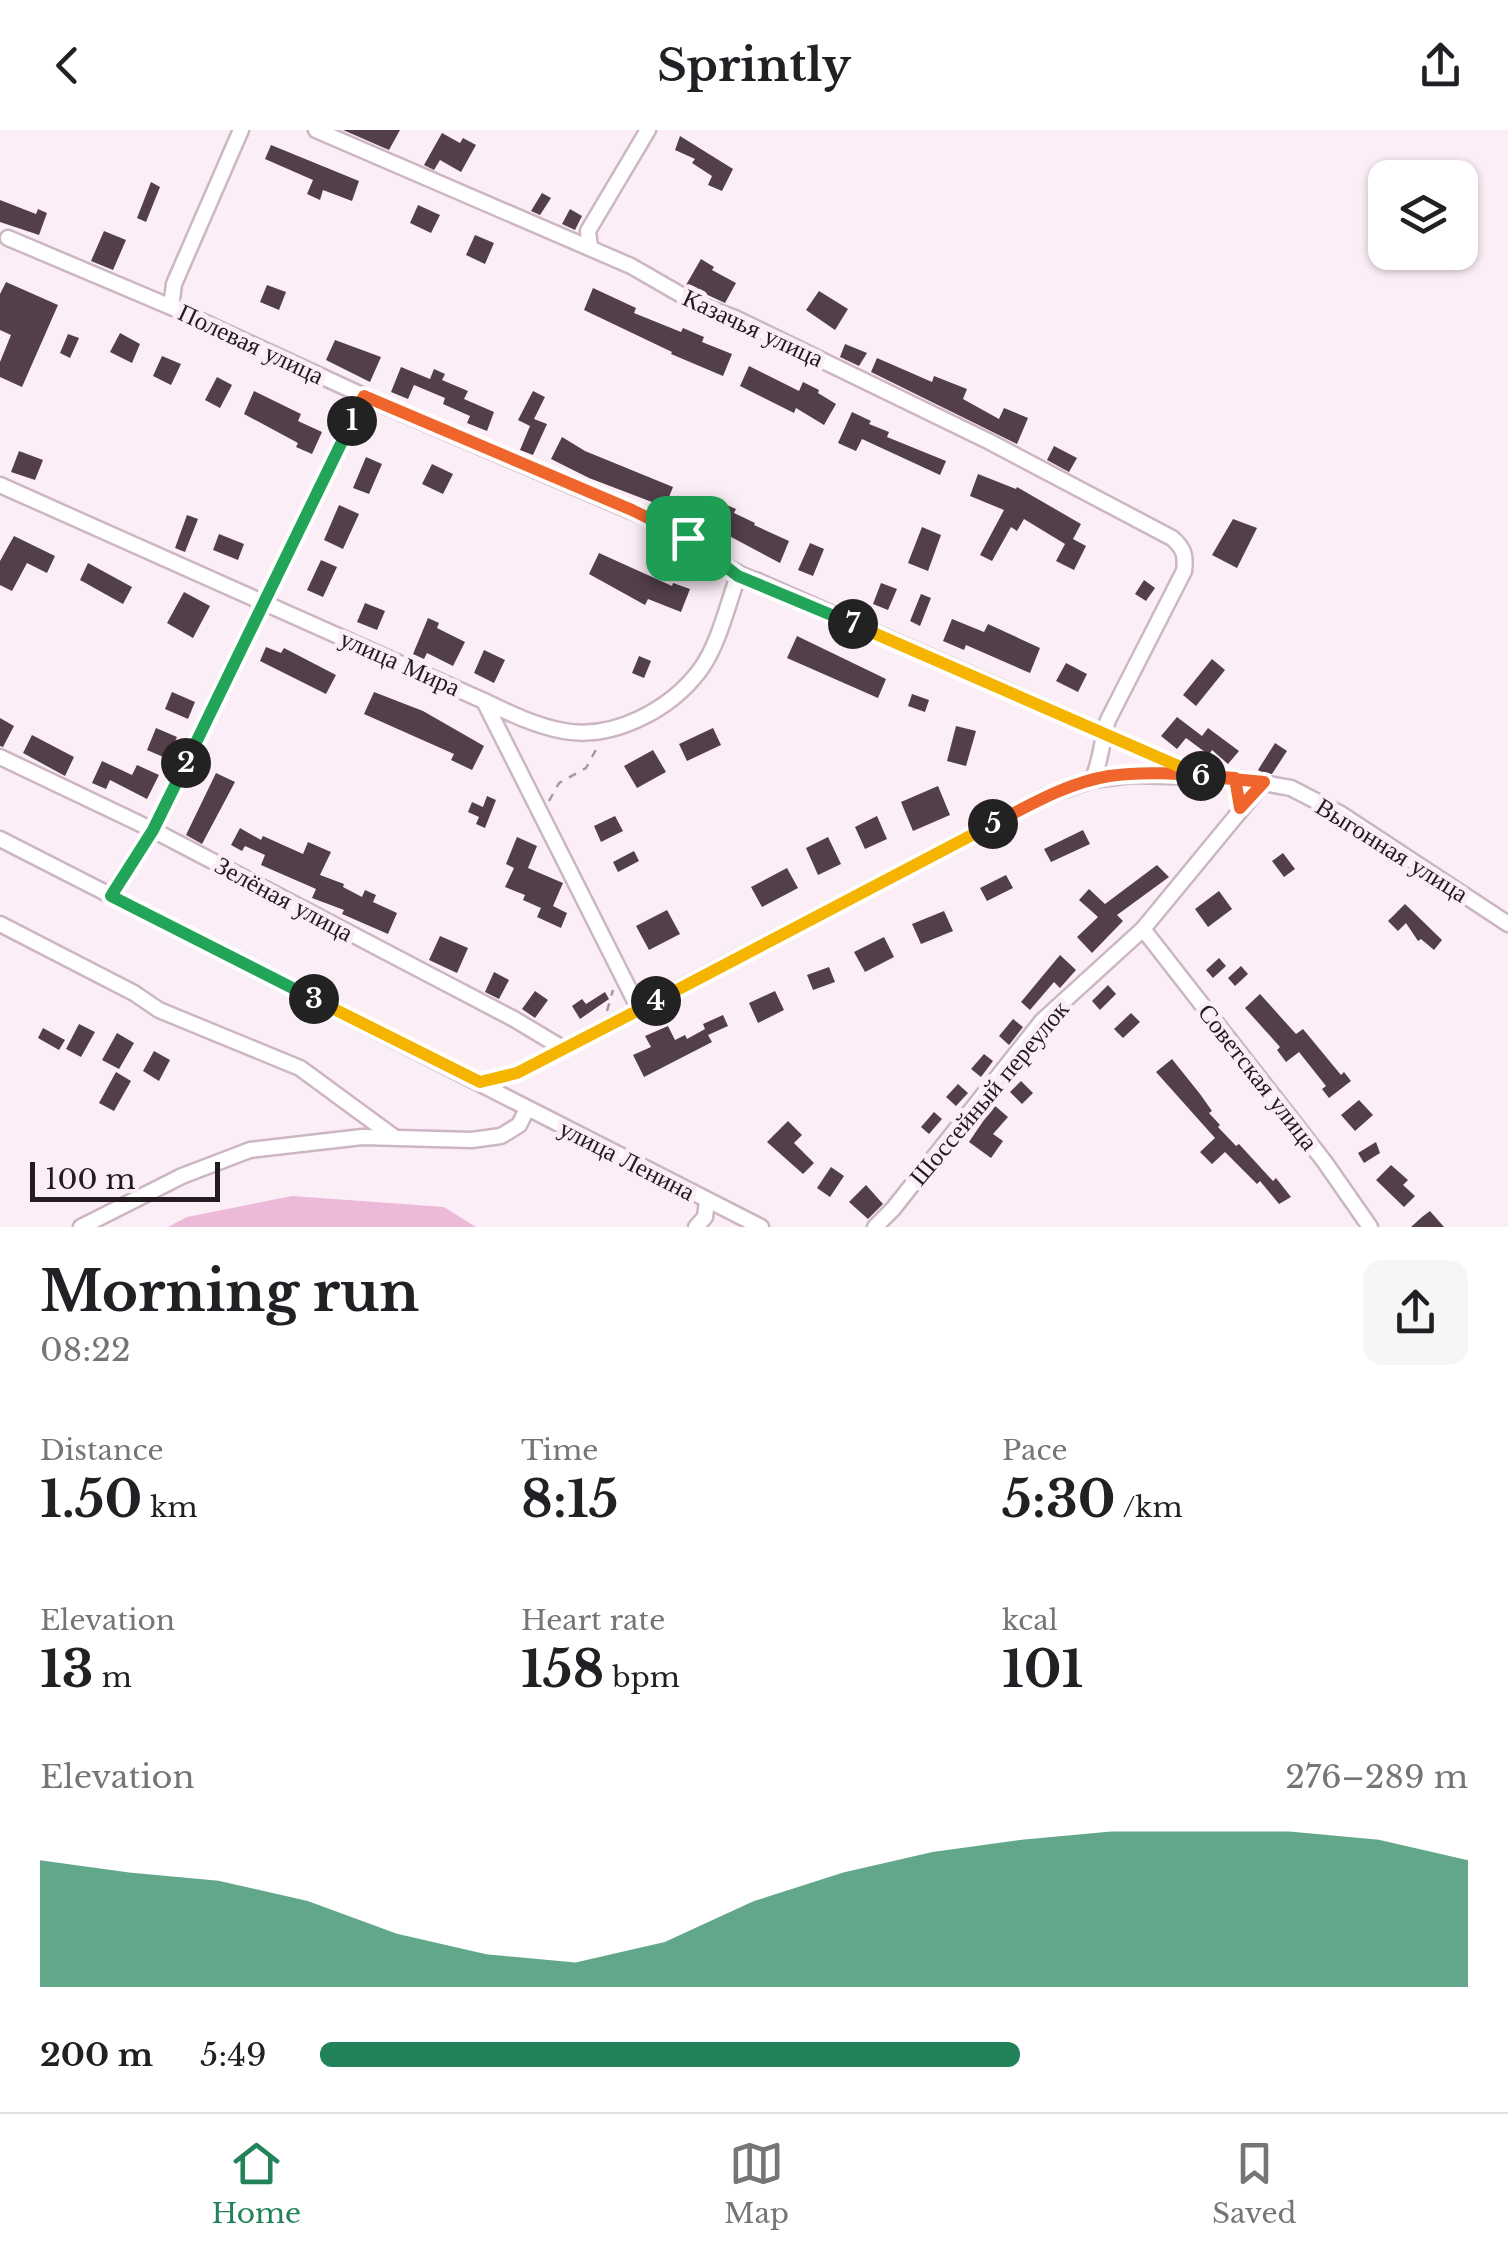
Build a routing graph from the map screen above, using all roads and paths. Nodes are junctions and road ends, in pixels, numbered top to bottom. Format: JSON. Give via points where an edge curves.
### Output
{"nodes":[{"id":1,"x":241,"y":130,"type":"edge"},
{"id":2,"x":316,"y":130,"type":"edge"},
{"id":3,"x":648,"y":130,"type":"edge"},
{"id":4,"x":8,"y":238,"type":"dead end"},
{"id":5,"x":590,"y":248,"type":"junction"},
{"id":6,"x":171,"y":307,"type":"junction"},
{"id":7,"x":364,"y":396,"type":"junction"},
{"id":8,"x":0,"y":486,"type":"edge"},
{"id":9,"x":738,"y":576,"type":"junction"},
{"id":10,"x":265,"y":604,"type":"junction"},
{"id":11,"x":484,"y":701,"type":"junction"},
{"id":12,"x":599,"y":730,"type":"junction"},
{"id":13,"x":1103,"y":735,"type":"junction"},
{"id":14,"x":0,"y":758,"type":"edge"},
{"id":15,"x":1201,"y":776,"type":"junction"},
{"id":16,"x":1235,"y":778,"type":"junction"},
{"id":17,"x":1092,"y":780,"type":"junction"},
{"id":18,"x":1268,"y":783,"type":"junction"},
{"id":19,"x":1240,"y":808,"type":"junction"},
{"id":20,"x":544,"y":825,"type":"junction"},
{"id":21,"x":153,"y":830,"type":"junction"},
{"id":22,"x":0,"y":839,"type":"edge"},
{"id":23,"x":111,"y":896,"type":"junction"},
{"id":24,"x":0,"y":924,"type":"edge"},
{"id":25,"x":1508,"y":924,"type":"edge"},
{"id":26,"x":1143,"y":930,"type":"junction"},
{"id":27,"x":620,"y":970,"type":"junction"},
{"id":28,"x":639,"y":1009,"type":"junction"},
{"id":29,"x":607,"y":1012,"type":"dead end"},
{"id":30,"x":564,"y":1048,"type":"junction"},
{"id":31,"x":480,"y":1082,"type":"junction"},
{"id":32,"x":527,"y":1109,"type":"junction"},
{"id":33,"x":394,"y":1138,"type":"junction"},
{"id":34,"x":708,"y":1201,"type":"junction"},
{"id":35,"x":82,"y":1227,"type":"edge"},
{"id":36,"x":696,"y":1227,"type":"edge"},
{"id":37,"x":761,"y":1227,"type":"edge"},
{"id":38,"x":875,"y":1227,"type":"edge"},
{"id":39,"x":1370,"y":1227,"type":"edge"}],
"edges":[{"from":1,"to":6,"type":"street","via":[[174,284]]},
{"from":2,"to":5,"type":"street","name":"Казачья улица"},
{"from":3,"to":5,"type":"street","via":[[588,231]]},
{"from":4,"to":6,"type":"street","name":"Полевая улица"},
{"from":5,"to":13,"type":"street","name":"Казачья улица","via":[[990,442],[1181,545],[1184,571]]},
{"from":6,"to":7,"type":"street","name":"Полевая улица"},
{"from":7,"to":9,"type":"street","name":"Полевая улица","via":[[673,529]]},
{"from":7,"to":10,"type":"street"},
{"from":8,"to":10,"type":"street","name":"улица Мира"},
{"from":9,"to":12,"type":"street","via":[[700,670],[643,718]]},
{"from":9,"to":13,"type":"street","name":"Полевая улица"},
{"from":10,"to":11,"type":"street","name":"улица Мира"},
{"from":10,"to":21,"type":"street"},
{"from":11,"to":12,"type":"street","via":[[568,732]]},
{"from":11,"to":20,"type":"street","name":"улица Мира"},
{"from":12,"to":20,"type":"path","via":[[586,768],[554,788]]},
{"from":13,"to":15,"type":"street","name":"Полевая улица"},
{"from":13,"to":17,"type":"street","via":[[1102,761]]},
{"from":14,"to":21,"type":"street","name":"Зелёная улица"},
{"from":15,"to":16,"type":"street","name":"Выгонная улица"},
{"from":15,"to":17,"type":"street","name":"Выгонная улица"},
{"from":16,"to":18,"type":"street","name":"Выгонная улица"},
{"from":16,"to":19,"type":"street"},
{"from":17,"to":28,"type":"street","name":"Выгонная улица","via":[[1044,797]]},
{"from":18,"to":19,"type":"street","name":"Шоссейный переулок"},
{"from":18,"to":25,"type":"street","name":"Выгонная улица","via":[[1341,814]]},
{"from":19,"to":26,"type":"street","name":"Шоссейный переулок"},
{"from":20,"to":27,"type":"street","name":"улица Мира"},
{"from":21,"to":23,"type":"street"},
{"from":21,"to":30,"type":"street","name":"Зелёная улица"},
{"from":22,"to":23,"type":"street","name":"улица Ленина"},
{"from":23,"to":31,"type":"street","name":"улица Ленина"},
{"from":24,"to":33,"type":"street","via":[[158,1010],[300,1068]]},
{"from":26,"to":38,"type":"street","name":"Шоссейный переулок","via":[[1042,1020]]},
{"from":26,"to":39,"type":"street","name":"Советская улица"},
{"from":27,"to":28,"type":"street","name":"улица Мира"},
{"from":27,"to":29,"type":"path"},
{"from":28,"to":30,"type":"street","name":"Выгонная улица"},
{"from":30,"to":31,"type":"street","name":"Выгонная улица","via":[[517,1073]]},
{"from":31,"to":32,"type":"street","name":"улица Ленина"},
{"from":32,"to":33,"type":"street","via":[[519,1125],[502,1136]]},
{"from":32,"to":34,"type":"street","name":"улица Ленина"},
{"from":33,"to":35,"type":"street","via":[[250,1150]]},
{"from":34,"to":36,"type":"street"},
{"from":34,"to":37,"type":"street","name":"улица Ленина"}]}
